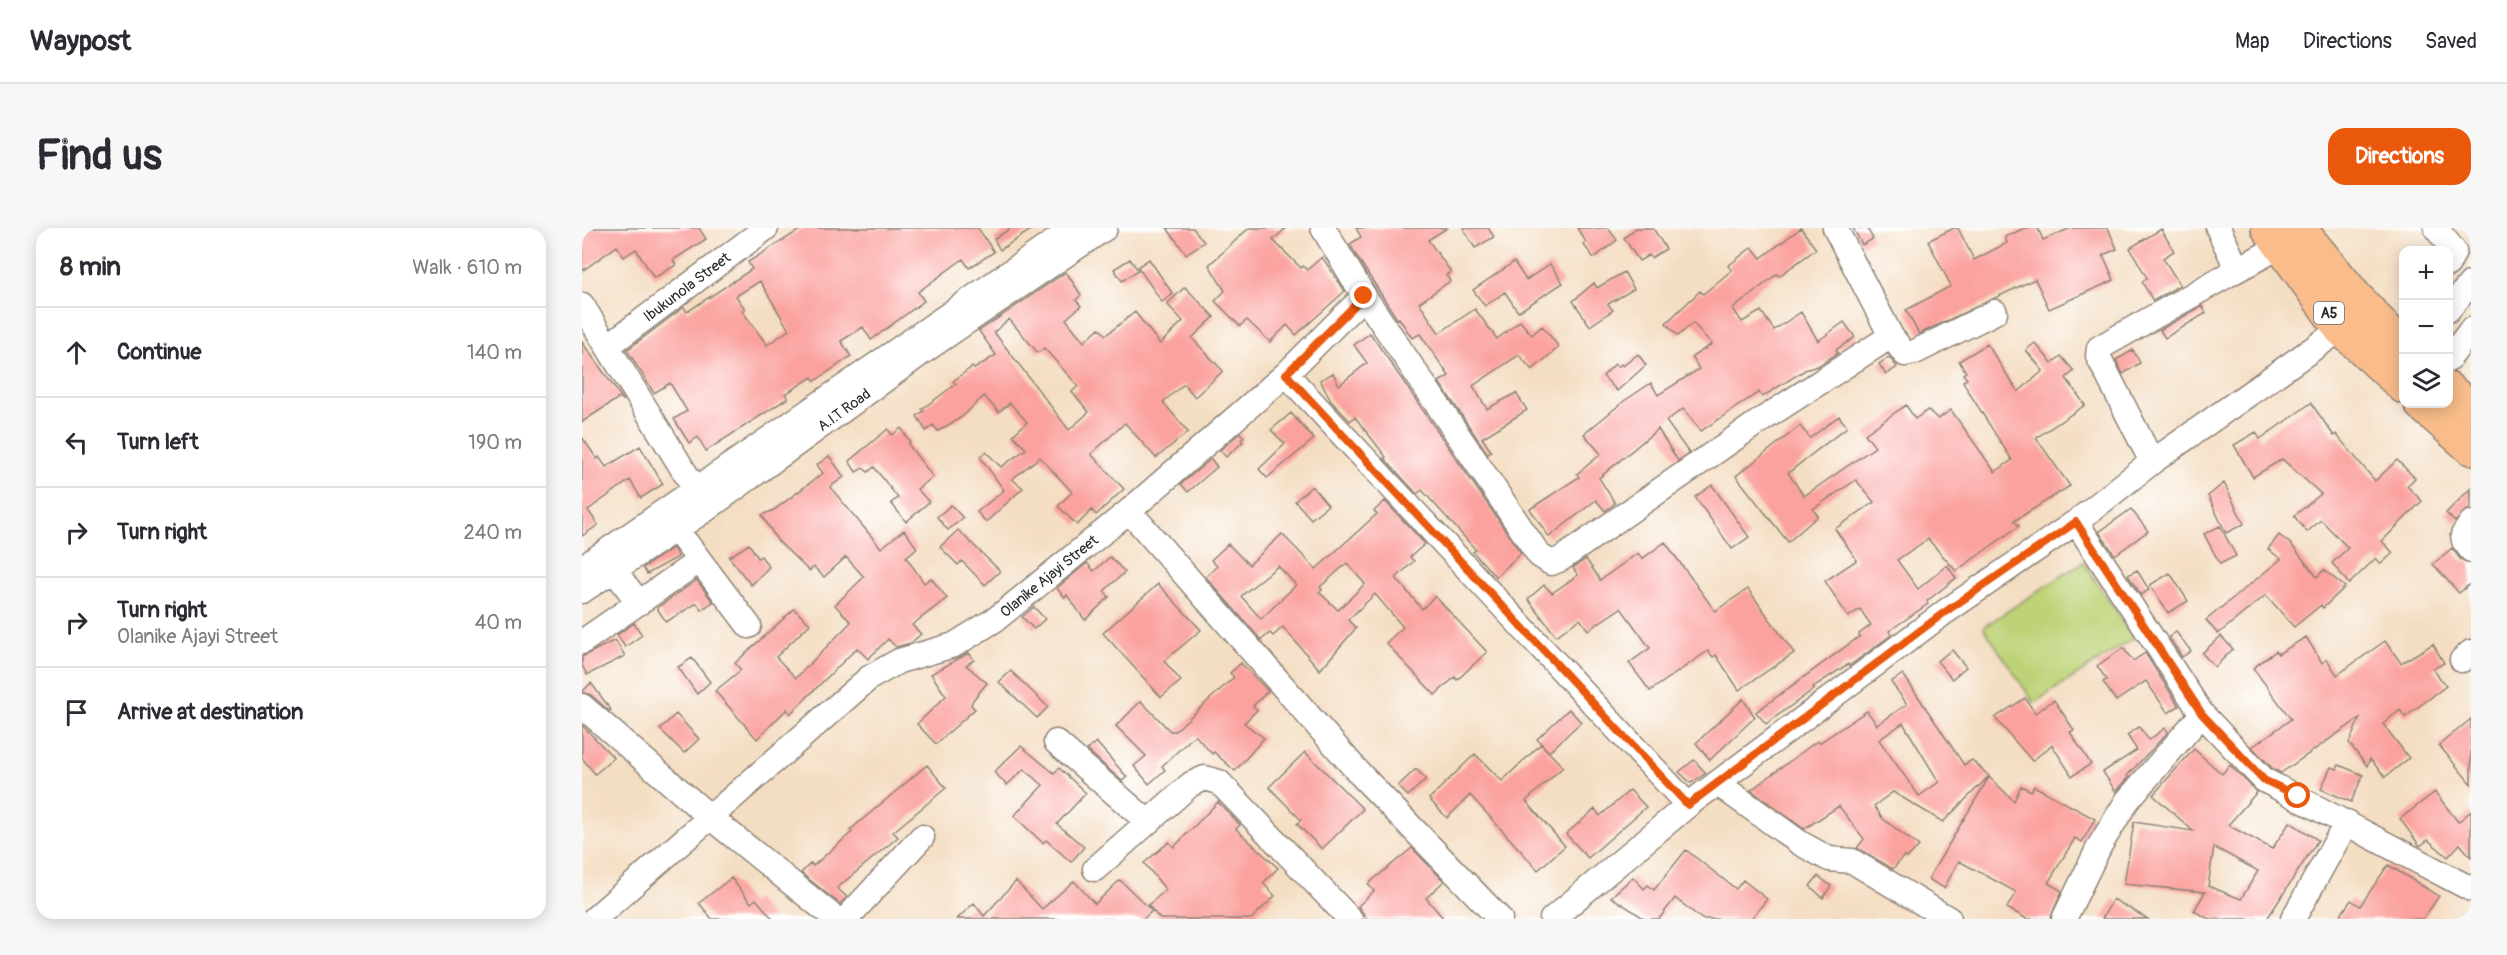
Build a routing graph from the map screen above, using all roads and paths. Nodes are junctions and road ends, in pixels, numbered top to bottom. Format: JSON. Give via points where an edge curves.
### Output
{"nodes":[{"id":1,"x":766,"y":228,"type":"edge"},
{"id":2,"x":1074,"y":228,"type":"edge"},
{"id":3,"x":1105,"y":228,"type":"edge"},
{"id":4,"x":1323,"y":228,"type":"edge"},
{"id":5,"x":1835,"y":228,"type":"edge"},
{"id":6,"x":2218,"y":228,"type":"edge"},
{"id":7,"x":2436,"y":228,"type":"edge"},
{"id":8,"x":2283,"y":234,"type":"edge"},
{"id":9,"x":2450,"y":246,"type":"edge"},
{"id":10,"x":2231,"y":273,"type":"junction"},
{"id":11,"x":2471,"y":283,"type":"edge"},
{"id":12,"x":1364,"y":296,"type":"junction"},
{"id":13,"x":2453,"y":304,"type":"edge"},
{"id":14,"x":582,"y":305,"type":"edge"},
{"id":15,"x":1995,"y":312,"type":"dead end"},
{"id":16,"x":2342,"y":329,"type":"junction"},
{"id":17,"x":2471,"y":330,"type":"edge"},
{"id":18,"x":1891,"y":336,"type":"junction"},
{"id":19,"x":2399,"y":336,"type":"edge"},
{"id":20,"x":608,"y":345,"type":"junction"},
{"id":21,"x":2453,"y":354,"type":"edge"},
{"id":22,"x":1286,"y":374,"type":"junction"},
{"id":23,"x":2399,"y":383,"type":"edge"},
{"id":24,"x":2453,"y":393,"type":"edge"},
{"id":25,"x":2426,"y":408,"type":"edge"},
{"id":26,"x":2471,"y":408,"type":"edge"},
{"id":27,"x":2471,"y":448,"type":"edge"},
{"id":28,"x":2152,"y":462,"type":"junction"},
{"id":29,"x":695,"y":489,"type":"junction"},
{"id":30,"x":1129,"y":511,"type":"junction"},
{"id":31,"x":2076,"y":522,"type":"junction"},
{"id":32,"x":2471,"y":523,"type":"edge"},
{"id":33,"x":675,"y":528,"type":"junction"},
{"id":34,"x":2471,"y":550,"type":"edge"},
{"id":35,"x":699,"y":561,"type":"junction"},
{"id":36,"x":582,"y":568,"type":"edge"},
{"id":37,"x":614,"y":570,"type":"junction"},
{"id":38,"x":582,"y":591,"type":"edge"},
{"id":39,"x":639,"y":603,"type":"junction"},
{"id":40,"x":749,"y":626,"type":"dead end"},
{"id":41,"x":582,"y":642,"type":"edge"},
{"id":42,"x":582,"y":706,"type":"edge"},
{"id":43,"x":2202,"y":714,"type":"junction"},
{"id":44,"x":1056,"y":742,"type":"dead end"},
{"id":45,"x":1717,"y":783,"type":"junction"},
{"id":46,"x":1688,"y":805,"type":"junction"},
{"id":47,"x":711,"y":818,"type":"junction"},
{"id":48,"x":1148,"y":822,"type":"junction"},
{"id":49,"x":2347,"y":822,"type":"junction"},
{"id":50,"x":922,"y":837,"type":"dead end"},
{"id":51,"x":1095,"y":869,"type":"dead end"},
{"id":52,"x":2471,"y":890,"type":"edge"},
{"id":53,"x":1346,"y":917,"type":"edge"},
{"id":54,"x":594,"y":919,"type":"edge"},
{"id":55,"x":836,"y":919,"type":"edge"},
{"id":56,"x":846,"y":919,"type":"edge"},
{"id":57,"x":1500,"y":919,"type":"edge"},
{"id":58,"x":1552,"y":919,"type":"edge"},
{"id":59,"x":1949,"y":919,"type":"edge"},
{"id":60,"x":2064,"y":919,"type":"edge"},
{"id":61,"x":2293,"y":919,"type":"edge"}],
"edges":[{"from":1,"to":20,"type":"street","name":"Ibukunola Street"},
{"from":2,"to":29,"type":"street","name":"A.I.T Road"},
{"from":3,"to":33,"type":"street","name":"A.I.T Road"},
{"from":4,"to":12,"type":"street"},
{"from":5,"to":18,"type":"street"},
{"from":6,"to":10,"type":"street","via":[[2234,262]]},
{"from":7,"to":9,"type":"street"},
{"from":8,"to":10,"type":"street"},
{"from":8,"to":16,"type":"highway","number":"A5"},
{"from":8,"to":19,"type":"highway","number":"A5"},
{"from":10,"to":28,"type":"street","via":[[2098,348],[2098,356]]},
{"from":11,"to":13,"type":"street"},
{"from":12,"to":18,"type":"street","via":[[1539,555],[1551,563]]},
{"from":12,"to":22,"type":"street","name":"Olanike Ajayi Street"},
{"from":14,"to":20,"type":"street"},
{"from":15,"to":18,"type":"street","via":[[1915,352],[1905,354]]},
{"from":16,"to":23,"type":"highway","number":"A5"},
{"from":16,"to":28,"type":"street"},
{"from":17,"to":21,"type":"street"},
{"from":20,"to":29,"type":"street"},
{"from":22,"to":30,"type":"street","name":"Olanike Ajayi Street"},
{"from":22,"to":46,"type":"street"},
{"from":24,"to":26,"type":"highway"},
{"from":25,"to":27,"type":"highway"},
{"from":28,"to":31,"type":"street"},
{"from":29,"to":36,"type":"street","name":"A.I.T Road"},
{"from":30,"to":47,"type":"street","name":"Olanike Ajayi Street","via":[[996,619],[954,645],[899,661],[869,678]]},
{"from":30,"to":57,"type":"street","via":[[1360,774]]},
{"from":31,"to":43,"type":"street"},
{"from":31,"to":45,"type":"street","via":[[1945,612]]},
{"from":32,"to":34,"type":"street","via":[[2463,535]]},
{"from":33,"to":35,"type":"street"},
{"from":33,"to":37,"type":"street","name":"A.I.T Road"},
{"from":35,"to":39,"type":"street"},
{"from":35,"to":40,"type":"street"},
{"from":37,"to":38,"type":"street","name":"A.I.T Road"},
{"from":37,"to":39,"type":"street"},
{"from":39,"to":41,"type":"street"},
{"from":42,"to":47,"type":"street"},
{"from":43,"to":49,"type":"street","via":[[2264,780]]},
{"from":43,"to":60,"type":"street","via":[[2127,801],[2100,845]]},
{"from":44,"to":48,"type":"street"},
{"from":45,"to":46,"type":"street"},
{"from":45,"to":59,"type":"street","via":[[1800,843],[1829,859],[1852,861]]},
{"from":46,"to":58,"type":"street"},
{"from":47,"to":54,"type":"street","name":"Olanike Ajayi Street"},
{"from":47,"to":55,"type":"street"},
{"from":48,"to":51,"type":"street"},
{"from":48,"to":53,"type":"street","via":[[1191,784],[1205,778],[1219,782]]},
{"from":49,"to":52,"type":"street"},
{"from":49,"to":61,"type":"street"},
{"from":50,"to":56,"type":"street"}]}
